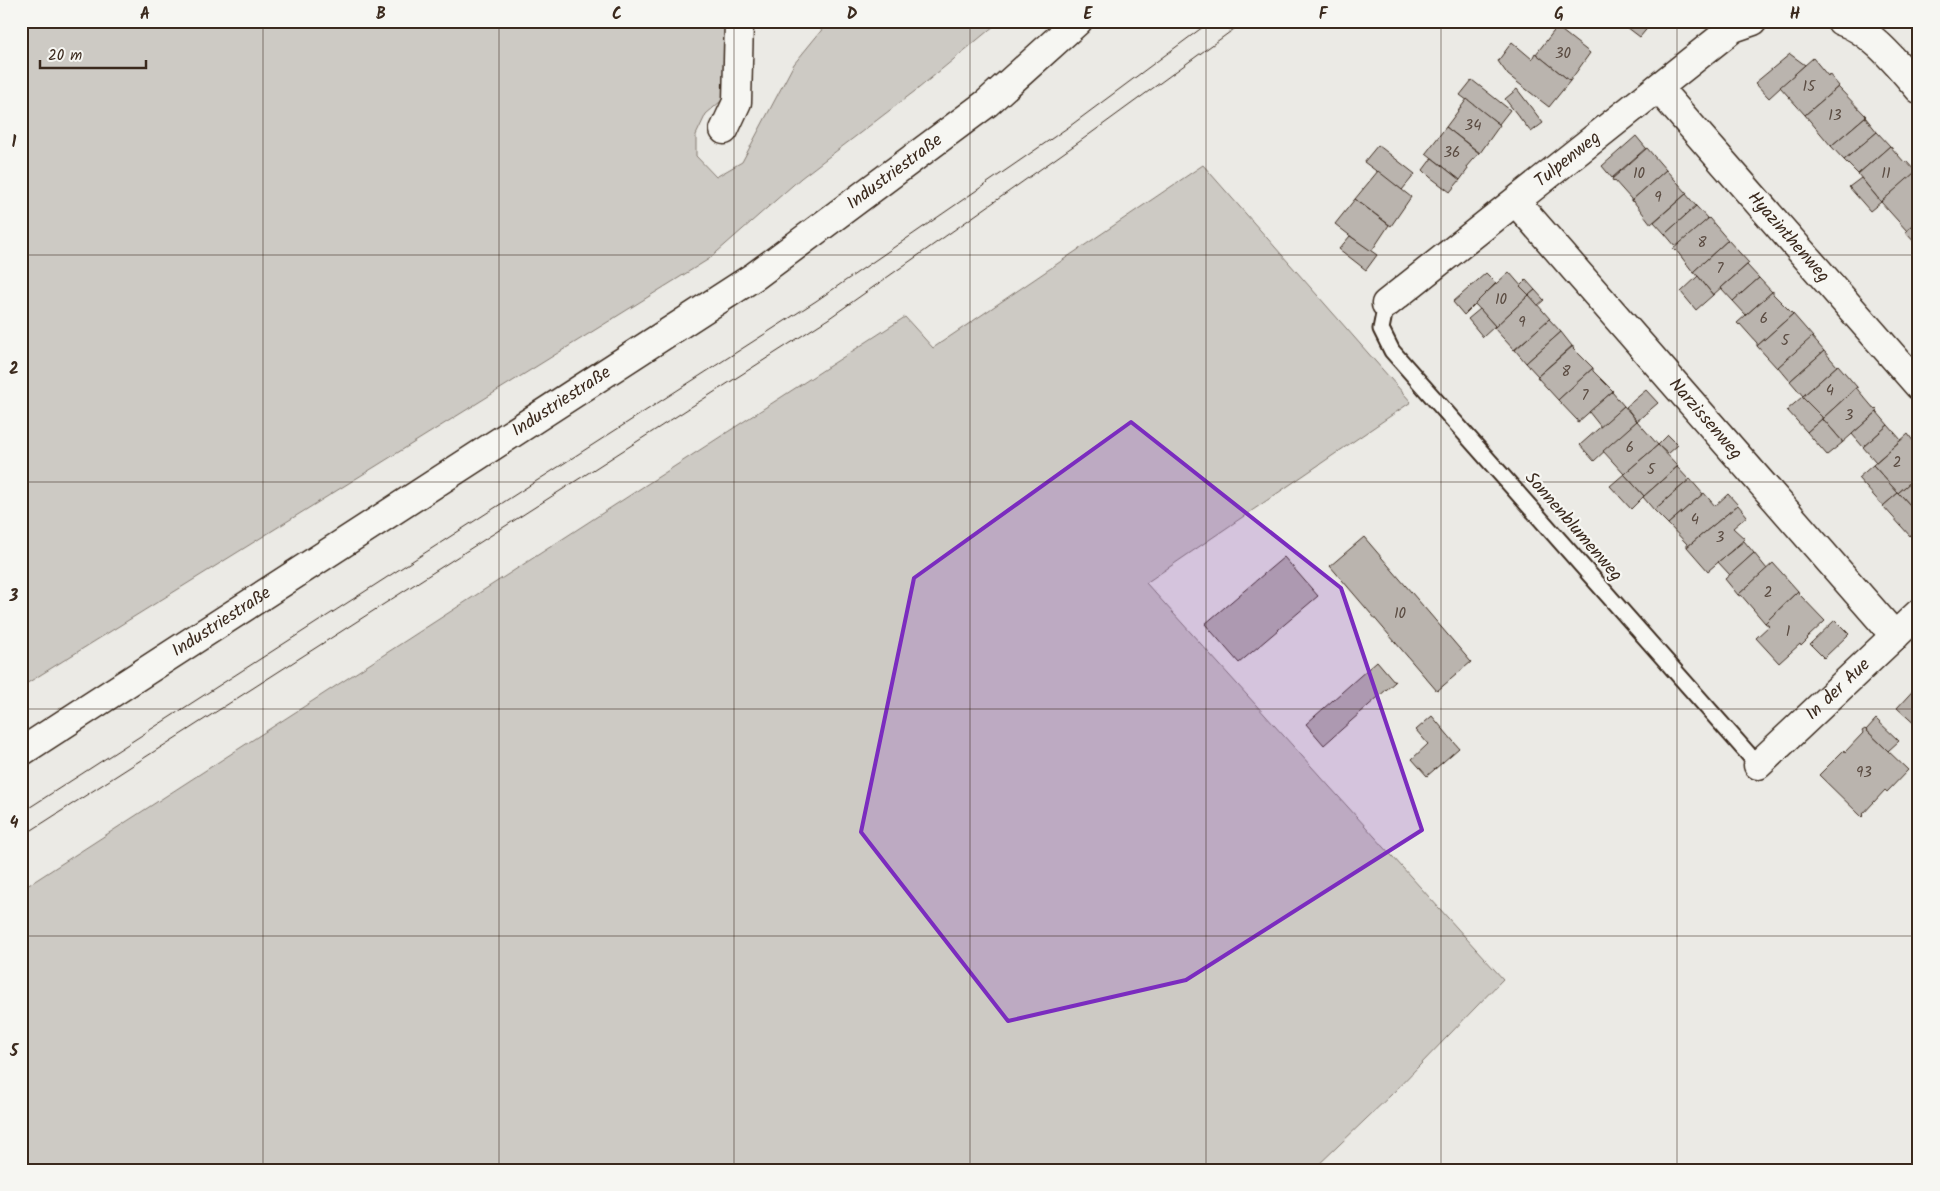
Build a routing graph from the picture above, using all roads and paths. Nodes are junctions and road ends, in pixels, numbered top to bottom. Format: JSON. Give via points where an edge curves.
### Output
{"nodes":[{"id":1,"x":739,"y":21,"type":"edge"},
{"id":2,"x":1078,"y":21,"type":"edge"},
{"id":3,"x":1753,"y":21,"type":"edge"},
{"id":4,"x":1846,"y":22,"type":"edge"},
{"id":5,"x":1658,"y":88,"type":"junction"},
{"id":6,"x":1919,"y":89,"type":"edge"},
{"id":7,"x":724,"y":130,"type":"dead end"},
{"id":8,"x":1516,"y":202,"type":"junction"},
{"id":9,"x":1386,"y":304,"type":"joint"},
{"id":10,"x":1919,"y":386,"type":"edge"},
{"id":11,"x":1919,"y":613,"type":"edge"},
{"id":12,"x":1895,"y":636,"type":"junction"},
{"id":13,"x":21,"y":752,"type":"edge"},
{"id":14,"x":1758,"y":765,"type":"joint"}],
"edges":[{"from":1,"to":7,"type":"street","via":[[736,102]]},
{"from":2,"to":13,"type":"street","name":"Industriestraße","via":[[987,103],[755,276]]},
{"from":3,"to":5,"type":"street","name":"Tulpenweg","via":[[1733,28]]},
{"from":4,"to":6,"type":"street","via":[[1885,50]]},
{"from":5,"to":8,"type":"street","name":"Tulpenweg"},
{"from":5,"to":10,"type":"street","name":"Hyazinthenweg"},
{"from":8,"to":9,"type":"street","name":"Tulpenweg"},
{"from":8,"to":12,"type":"street","name":"Narzissenweg"},
{"from":9,"to":14,"type":"lane","name":"Sonnenblumenweg","via":[[1381,329],[1392,351]]},
{"from":11,"to":12,"type":"street","name":"In der Aue"},
{"from":12,"to":14,"type":"street","name":"In der Aue"}]}
